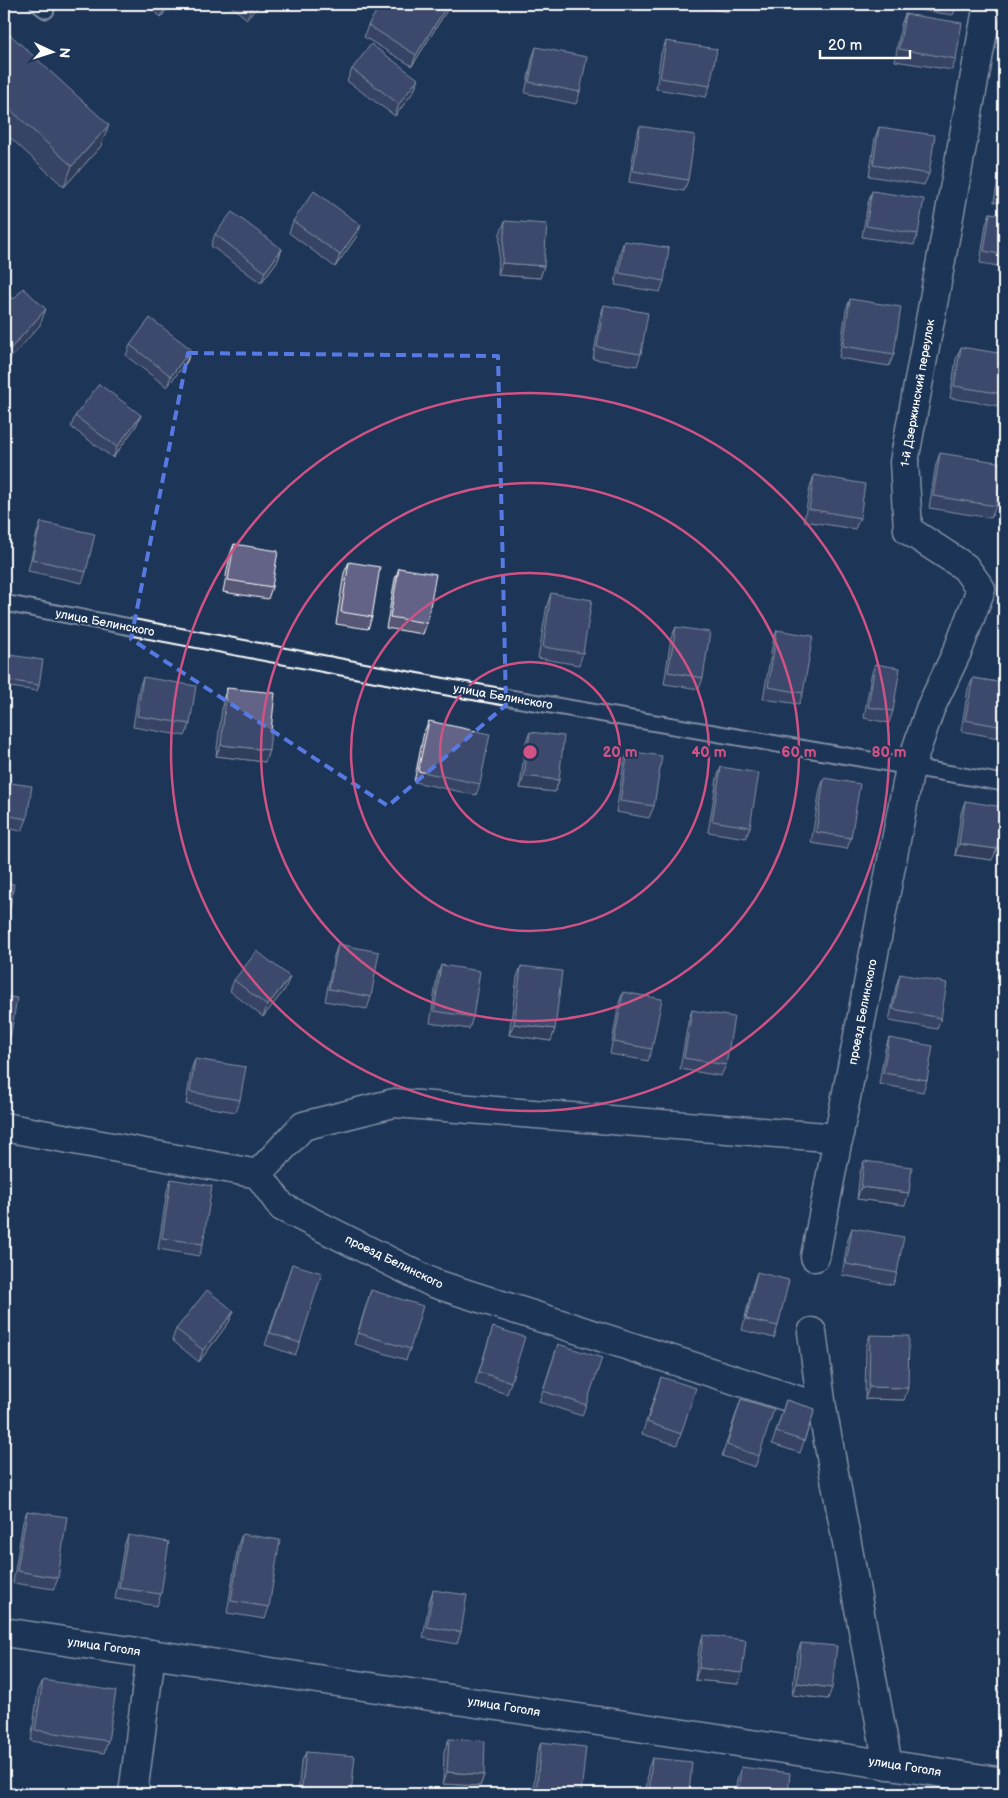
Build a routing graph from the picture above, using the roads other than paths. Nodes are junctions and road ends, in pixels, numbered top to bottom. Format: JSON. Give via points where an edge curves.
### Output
{"nodes":[{"id":1,"x":988,"y":4,"type":"edge"},
{"id":2,"x":4,"y":603,"type":"edge"},
{"id":3,"x":910,"y":768,"type":"junction"},
{"id":4,"x":1004,"y":784,"type":"edge"},
{"id":5,"x":4,"y":1127,"type":"edge"},
{"id":6,"x":839,"y":1138,"type":"junction"},
{"id":7,"x":258,"y":1174,"type":"junction"},
{"id":8,"x":815,"y":1256,"type":"dead end"},
{"id":9,"x":812,"y":1332,"type":"dead end"},
{"id":10,"x":822,"y":1408,"type":"junction"},
{"id":11,"x":4,"y":1632,"type":"edge"},
{"id":12,"x":151,"y":1654,"type":"junction"},
{"id":13,"x":888,"y":1765,"type":"junction"},
{"id":14,"x":1004,"y":1782,"type":"edge"},
{"id":15,"x":133,"y":1794,"type":"edge"}],
"edges":[{"from":1,"to":3,"type":"street","name":"1-й Дзержинский переулок","via":[[904,462],[908,530],[965,567],[981,590],[958,650],[930,708]]},
{"from":2,"to":3,"type":"lane","name":"улица Белинского","via":[[452,688]]},
{"from":3,"to":4,"type":"lane","name":"улица Белинского"},
{"from":3,"to":6,"type":"street","name":"проезд Белинского"},
{"from":5,"to":7,"type":"street"},
{"from":6,"to":7,"type":"street","via":[[394,1103],[303,1126]]},
{"from":6,"to":8,"type":"street","name":"проезд Белинского"},
{"from":7,"to":10,"type":"street","name":"проезд Белинского","via":[[282,1207],[433,1283]]},
{"from":9,"to":10,"type":"street"},
{"from":10,"to":13,"type":"street"},
{"from":11,"to":12,"type":"street","name":"улица Гоголя"},
{"from":12,"to":13,"type":"street","name":"улица Гоголя"},
{"from":12,"to":15,"type":"street"},
{"from":13,"to":14,"type":"street","name":"улица Гоголя"}]}
